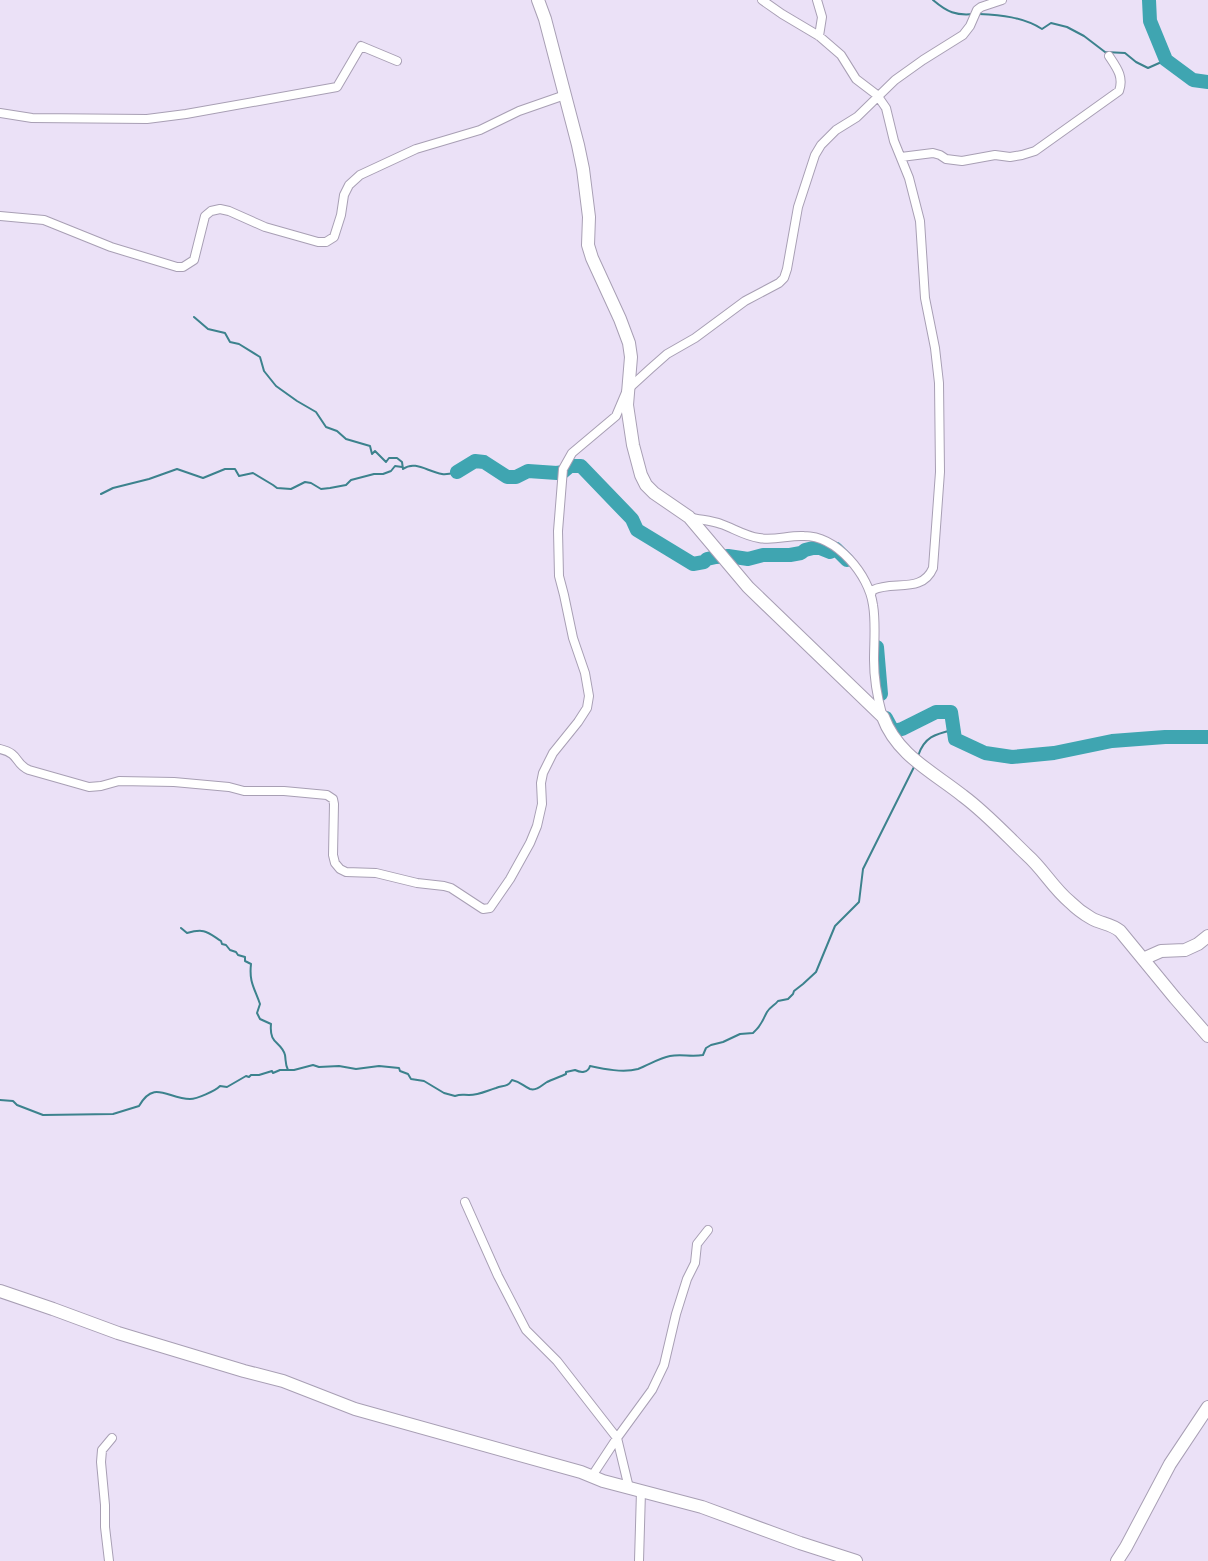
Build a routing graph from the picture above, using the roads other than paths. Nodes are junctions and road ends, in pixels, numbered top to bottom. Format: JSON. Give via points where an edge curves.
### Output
{"nodes":[{"id":1,"x":538,"y":0,"type":"edge"},
{"id":2,"x":762,"y":0,"type":"edge"},
{"id":3,"x":817,"y":0,"type":"edge"},
{"id":4,"x":984,"y":0,"type":"edge"},
{"id":5,"x":998,"y":1,"type":"edge"},
{"id":6,"x":819,"y":36,"type":"junction"},
{"id":7,"x":1108,"y":56,"type":"dead end"},
{"id":8,"x":397,"y":61,"type":"dead end"},
{"id":9,"x":565,"y":95,"type":"junction"},
{"id":10,"x":878,"y":95,"type":"junction"},
{"id":11,"x":0,"y":113,"type":"edge"},
{"id":12,"x":901,"y":157,"type":"junction"},
{"id":13,"x":0,"y":216,"type":"edge"},
{"id":14,"x":627,"y":390,"type":"junction"},
{"id":15,"x":689,"y":517,"type":"junction"},
{"id":16,"x":872,"y":594,"type":"junction"},
{"id":17,"x":883,"y":717,"type":"junction"},
{"id":18,"x":0,"y":749,"type":"edge"},
{"id":19,"x":1208,"y":936,"type":"edge"},
{"id":20,"x":1143,"y":959,"type":"junction"},
{"id":21,"x":1208,"y":1036,"type":"edge"},
{"id":22,"x":465,"y":1202,"type":"dead end"},
{"id":23,"x":708,"y":1230,"type":"dead end"},
{"id":24,"x":0,"y":1292,"type":"edge"},
{"id":25,"x":1208,"y":1407,"type":"edge"},
{"id":26,"x":112,"y":1438,"type":"dead end"},
{"id":27,"x":617,"y":1438,"type":"junction"},
{"id":28,"x":592,"y":1476,"type":"junction"},
{"id":29,"x":635,"y":1489,"type":"junction"},
{"id":30,"x":109,"y":1561,"type":"edge"},
{"id":31,"x":639,"y":1561,"type":"edge"},
{"id":32,"x":856,"y":1561,"type":"edge"},
{"id":33,"x":1117,"y":1561,"type":"edge"}],
"edges":[{"from":1,"to":9,"type":"street"},
{"from":2,"to":6,"type":"street"},
{"from":3,"to":6,"type":"street","via":[[822,17]]},
{"from":4,"to":5,"type":"street"},
{"from":5,"to":10,"type":"street","via":[[977,10],[963,35]]},
{"from":6,"to":10,"type":"street","via":[[841,56],[856,80]]},
{"from":7,"to":12,"type":"street","via":[[1119,72],[1119,91],[1035,151],[1022,156],[995,155],[962,161],[933,153]]},
{"from":8,"to":11,"type":"street","via":[[361,46],[337,87],[186,114],[147,119],[33,118]]},
{"from":9,"to":13,"type":"street","via":[[480,130],[416,149],[360,175],[349,185],[338,228],[326,242],[265,227],[220,209],[205,216],[194,260],[177,267],[111,247],[44,220]]},
{"from":9,"to":14,"type":"street","via":[[583,169],[588,244],[629,343]]},
{"from":10,"to":12,"type":"street"},
{"from":10,"to":14,"type":"street","via":[[856,117],[828,136],[815,155],[798,207],[784,278],[667,354]]},
{"from":12,"to":16,"type":"street","via":[[920,221],[926,298],[937,361],[940,472],[931,573],[922,582],[884,586]]},
{"from":14,"to":15,"type":"street","via":[[629,423],[641,475],[654,493]]},
{"from":14,"to":18,"type":"street","via":[[616,416],[572,453],[563,469],[559,576],[589,696],[578,722],[553,753],[543,773],[537,826],[490,908],[483,909],[444,886],[340,869],[333,855],[334,804],[327,795],[244,791],[174,782],[119,781],[89,786],[29,771],[14,754]]},
{"from":15,"to":16,"type":"street","via":[[762,539],[804,536],[829,542],[854,565]]},
{"from":15,"to":17,"type":"street","via":[[748,587]]},
{"from":16,"to":17,"type":"street","via":[[875,681]]},
{"from":17,"to":20,"type":"street","via":[[888,730],[910,756],[965,797],[1031,858],[1069,902],[1120,931]]},
{"from":19,"to":20,"type":"street","via":[[1185,950],[1161,951]]},
{"from":20,"to":21,"type":"street"},
{"from":22,"to":27,"type":"street","via":[[526,1330],[557,1361]]},
{"from":23,"to":27,"type":"street","via":[[697,1244],[695,1263],[676,1314],[664,1365],[652,1390]]},
{"from":24,"to":28,"type":"street","via":[[109,1330],[283,1381],[355,1409]]},
{"from":25,"to":33,"type":"street","via":[[1170,1464]]},
{"from":26,"to":30,"type":"street","via":[[102,1450],[101,1462]]},
{"from":27,"to":28,"type":"street"},
{"from":27,"to":29,"type":"street"},
{"from":28,"to":29,"type":"street"},
{"from":29,"to":31,"type":"street"},
{"from":29,"to":32,"type":"street","via":[[702,1507]]}]}
